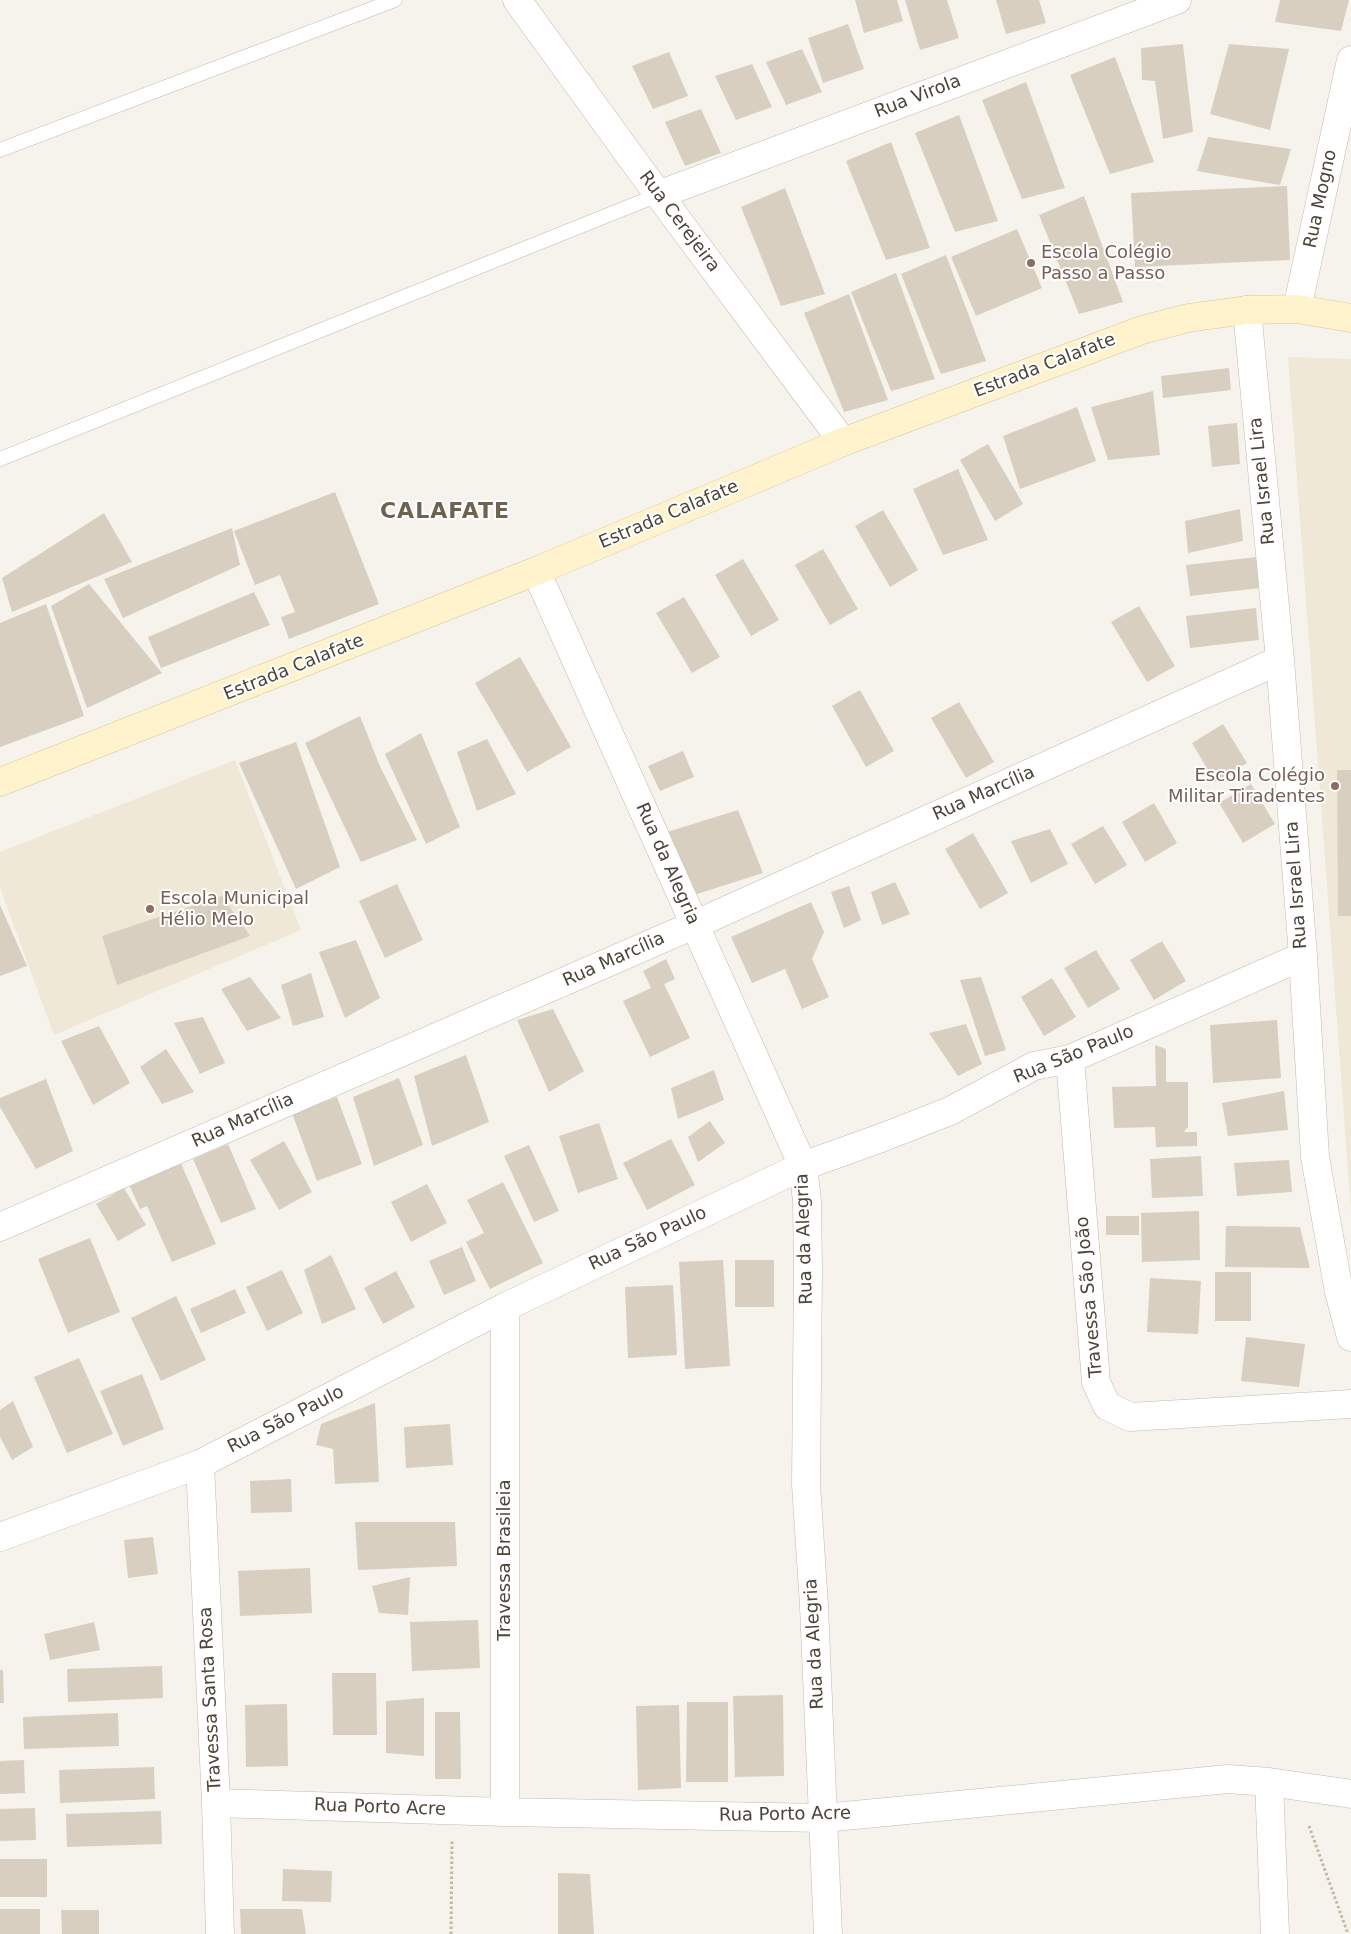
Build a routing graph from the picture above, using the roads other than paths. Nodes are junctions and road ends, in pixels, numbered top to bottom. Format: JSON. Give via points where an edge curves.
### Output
{"nodes":[{"id":1,"x":395,"y":0,"type":"edge"},
{"id":2,"x":517,"y":0,"type":"edge"},
{"id":3,"x":1177,"y":0,"type":"edge"},
{"id":4,"x":1351,"y":60,"type":"edge"},
{"id":5,"x":0,"y":150,"type":"edge"},
{"id":6,"x":658,"y":195,"type":"junction"},
{"id":7,"x":1297,"y":309,"type":"junction"},
{"id":8,"x":1247,"y":310,"type":"junction"},
{"id":9,"x":1351,"y":318,"type":"edge"},
{"id":10,"x":843,"y":442,"type":"junction"},
{"id":11,"x":0,"y":458,"type":"edge"},
{"id":12,"x":536,"y":571,"type":"junction"},
{"id":13,"x":1280,"y":660,"type":"junction"},
{"id":14,"x":0,"y":782,"type":"edge"},
{"id":15,"x":694,"y":925,"type":"junction"},
{"id":16,"x":1302,"y":956,"type":"junction"},
{"id":17,"x":1070,"y":1060,"type":"junction"},
{"id":18,"x":803,"y":1166,"type":"junction"},
{"id":19,"x":0,"y":1228,"type":"edge"},
{"id":20,"x":505,"y":1307,"type":"junction"},
{"id":21,"x":1351,"y":1337,"type":"edge"},
{"id":22,"x":1351,"y":1404,"type":"edge"},
{"id":23,"x":200,"y":1464,"type":"junction"},
{"id":24,"x":0,"y":1537,"type":"edge"},
{"id":25,"x":1269,"y":1782,"type":"junction"},
{"id":26,"x":1351,"y":1794,"type":"edge"},
{"id":27,"x":216,"y":1803,"type":"junction"},
{"id":28,"x":505,"y":1812,"type":"junction"},
{"id":29,"x":824,"y":1818,"type":"junction"},
{"id":30,"x":220,"y":1934,"type":"edge"},
{"id":31,"x":828,"y":1934,"type":"edge"},
{"id":32,"x":1275,"y":1934,"type":"edge"}],
"edges":[{"from":1,"to":5,"type":"lane"},
{"from":2,"to":6,"type":"street","name":"Rua Cerejeira"},
{"from":3,"to":6,"type":"street","name":"Rua Virola"},
{"from":4,"to":7,"type":"street","name":"Rua Mogno"},
{"from":6,"to":10,"type":"street","name":"Rua Cerejeira"},
{"from":6,"to":11,"type":"lane"},
{"from":7,"to":8,"type":"street","name":"Estrada Calafate"},
{"from":7,"to":9,"type":"street","name":"Estrada Calafate"},
{"from":8,"to":10,"type":"street","name":"Estrada Calafate","via":[[1188,318],[1142,330]]},
{"from":8,"to":13,"type":"street","name":"Rua Israel Lira"},
{"from":10,"to":12,"type":"street","name":"Estrada Calafate"},
{"from":12,"to":14,"type":"street","name":"Estrada Calafate"},
{"from":12,"to":15,"type":"street","name":"Rua da Alegria"},
{"from":13,"to":15,"type":"street","name":"Rua Marcília"},
{"from":13,"to":16,"type":"street","name":"Rua Israel Lira"},
{"from":15,"to":18,"type":"street","name":"Rua da Alegria"},
{"from":15,"to":19,"type":"street","name":"Rua Marcília"},
{"from":16,"to":17,"type":"street","name":"Rua São Paulo"},
{"from":16,"to":21,"type":"street","name":"Rua Israel Lira","via":[[1315,1158],[1339,1292]]},
{"from":17,"to":18,"type":"street","name":"Rua São Paulo","via":[[1034,1066],[950,1111]]},
{"from":17,"to":22,"type":"street","name":"Travessa São João","via":[[1096,1382],[1107,1406],[1130,1417]]},
{"from":18,"to":20,"type":"street","name":"Rua São Paulo"},
{"from":18,"to":29,"type":"street","name":"Rua da Alegria","via":[[808,1271],[806,1484]]},
{"from":20,"to":23,"type":"street","name":"Rua São Paulo"},
{"from":20,"to":28,"type":"street","name":"Travessa Brasileia"},
{"from":23,"to":24,"type":"street","name":"Rua São Paulo"},
{"from":23,"to":27,"type":"street","name":"Travessa Santa Rosa"},
{"from":25,"to":26,"type":"street","name":"Rua Porto Acre"},
{"from":25,"to":29,"type":"street","name":"Rua Porto Acre","via":[[1228,1779]]},
{"from":25,"to":32,"type":"street"},
{"from":27,"to":28,"type":"street","name":"Rua Porto Acre"},
{"from":27,"to":30,"type":"street","name":"Travessa Santa Rosa"},
{"from":28,"to":29,"type":"street","name":"Rua Porto Acre"},
{"from":29,"to":31,"type":"street","name":"Rua da Alegria"}]}
